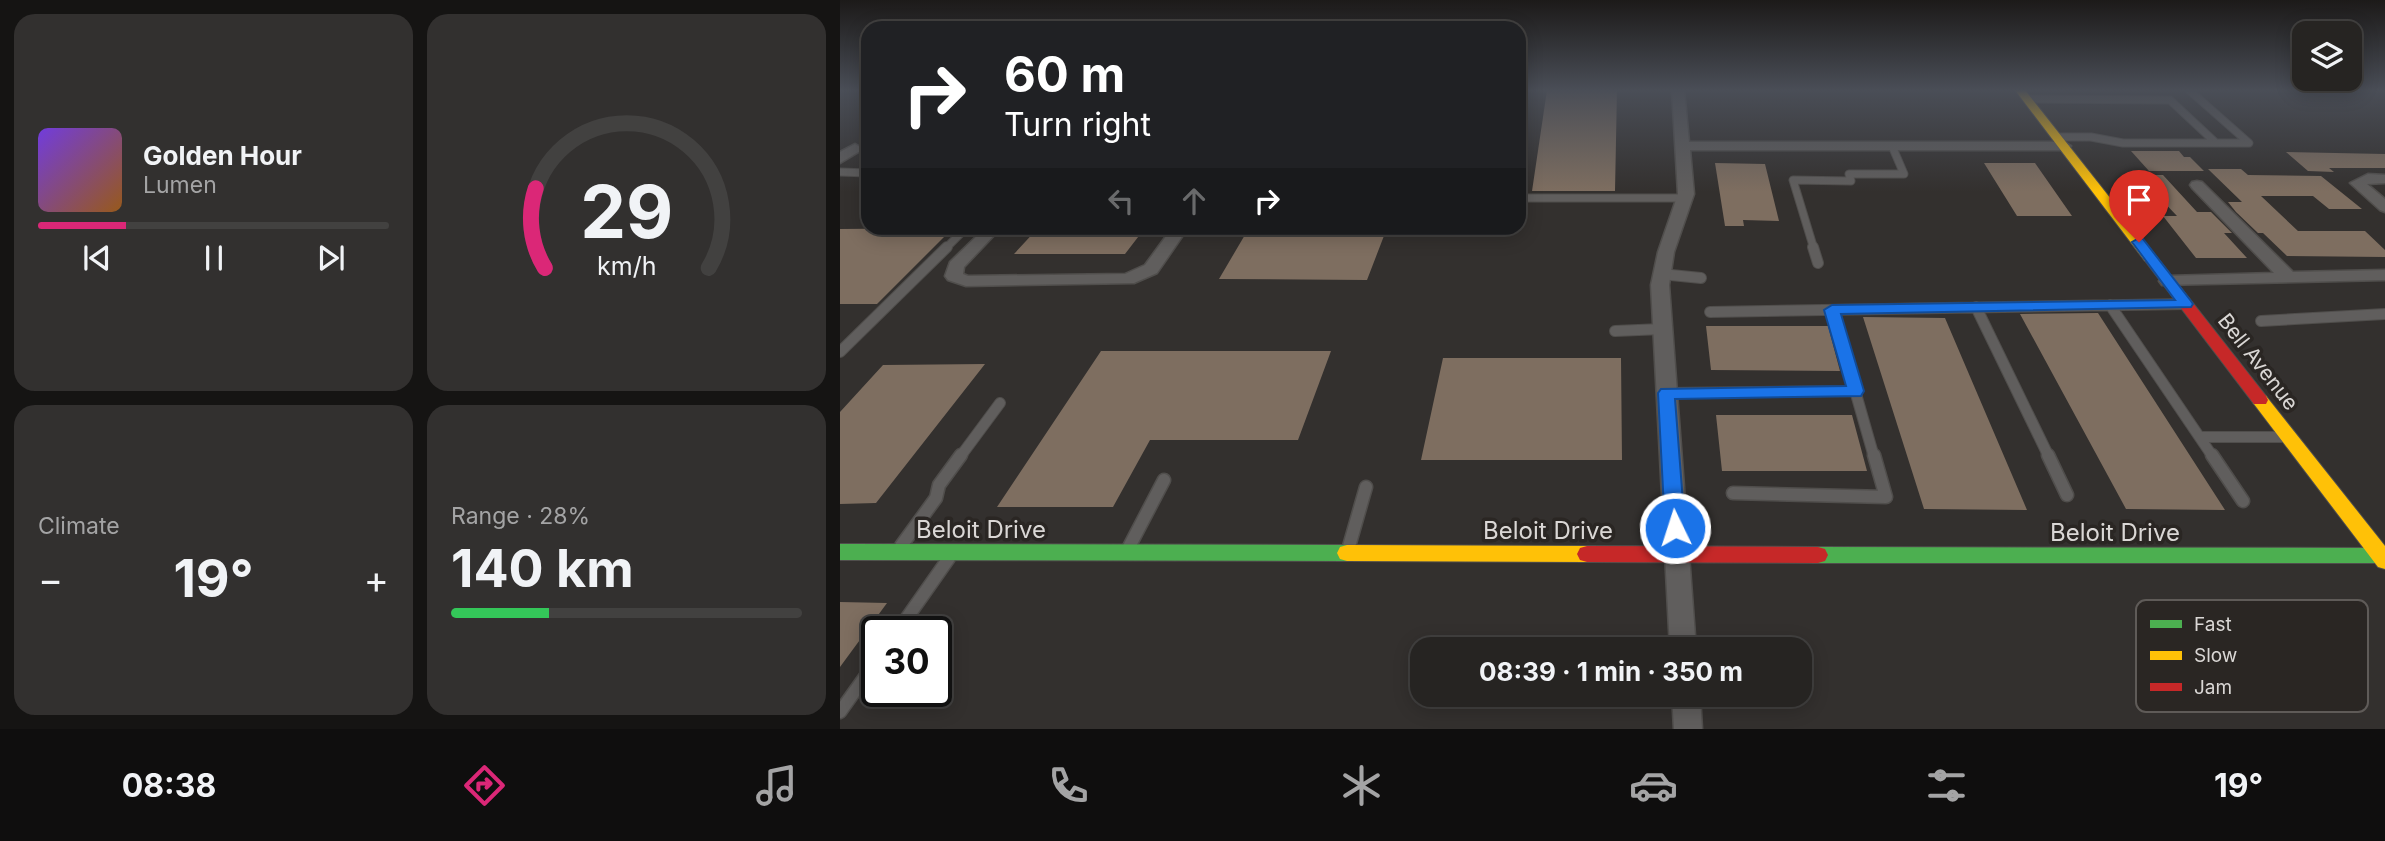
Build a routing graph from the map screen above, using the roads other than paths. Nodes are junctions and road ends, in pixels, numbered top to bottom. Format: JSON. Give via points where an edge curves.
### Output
{"nodes":[{"id":1,"x":1681,"y":124,"type":"edge"},
{"id":2,"x":2047,"y":124,"type":"edge"},
{"id":3,"x":2196,"y":124,"type":"edge"},
{"id":4,"x":2228,"y":124,"type":"edge"},
{"id":5,"x":2060,"y":142,"type":"junction"},
{"id":6,"x":2216,"y":143,"type":"junction"},
{"id":7,"x":1683,"y":146,"type":"junction"},
{"id":8,"x":1892,"y":146,"type":"junction"},
{"id":9,"x":855,"y":148,"type":"dead end"},
{"id":10,"x":840,"y":159,"type":"edge"},
{"id":11,"x":840,"y":172,"type":"edge"},
{"id":12,"x":861,"y":173,"type":"edge"},
{"id":13,"x":2385,"y":178,"type":"edge"},
{"id":14,"x":2197,"y":185,"type":"dead end"},
{"id":15,"x":1526,"y":198,"type":"edge"},
{"id":16,"x":1685,"y":198,"type":"junction"},
{"id":17,"x":2385,"y":207,"type":"edge"},
{"id":18,"x":959,"y":235,"type":"edge"},
{"id":19,"x":986,"y":235,"type":"edge"},
{"id":20,"x":1175,"y":235,"type":"edge"},
{"id":21,"x":1818,"y":263,"type":"dead end"},
{"id":22,"x":1661,"y":274,"type":"junction"},
{"id":23,"x":2385,"y":275,"type":"edge"},
{"id":24,"x":2287,"y":276,"type":"junction"},
{"id":25,"x":1701,"y":278,"type":"dead end"},
{"id":26,"x":2168,"y":281,"type":"junction"},
{"id":27,"x":2186,"y":304,"type":"junction"},
{"id":28,"x":2110,"y":305,"type":"junction"},
{"id":29,"x":1976,"y":307,"type":"junction"},
{"id":30,"x":1832,"y":310,"type":"junction"},
{"id":31,"x":1710,"y":312,"type":"dead end"},
{"id":32,"x":2385,"y":314,"type":"edge"},
{"id":33,"x":2261,"y":321,"type":"dead end"},
{"id":34,"x":1662,"y":330,"type":"junction"},
{"id":35,"x":1615,"y":331,"type":"dead end"},
{"id":36,"x":840,"y":352,"type":"edge"},
{"id":37,"x":1855,"y":391,"type":"junction"},
{"id":38,"x":1667,"y":393,"type":"junction"},
{"id":39,"x":1000,"y":403,"type":"dead end"},
{"id":40,"x":2200,"y":437,"type":"junction"},
{"id":41,"x":2289,"y":437,"type":"junction"},
{"id":42,"x":1164,"y":480,"type":"dead end"},
{"id":43,"x":1366,"y":487,"type":"dead end"},
{"id":44,"x":1734,"y":493,"type":"dead end"},
{"id":45,"x":2067,"y":495,"type":"dead end"},
{"id":46,"x":2243,"y":501,"type":"dead end"},
{"id":47,"x":840,"y":552,"type":"edge"},
{"id":48,"x":897,"y":552,"type":"junction"},
{"id":49,"x":953,"y":552,"type":"junction"},
{"id":50,"x":1126,"y":553,"type":"junction"},
{"id":51,"x":1347,"y":554,"type":"junction"},
{"id":52,"x":1677,"y":554,"type":"junction"},
{"id":53,"x":2384,"y":558,"type":"edge"},
{"id":54,"x":908,"y":616,"type":"edge"},
{"id":55,"x":1682,"y":637,"type":"edge"},
{"id":56,"x":861,"y":682,"type":"edge"},
{"id":57,"x":1687,"y":707,"type":"edge"},
{"id":58,"x":840,"y":712,"type":"edge"},
{"id":59,"x":1688,"y":729,"type":"edge"}],
"edges":[{"from":1,"to":7,"type":"street"},
{"from":2,"to":5,"type":"street","name":"Bell Avenue"},
{"from":3,"to":6,"type":"lane"},
{"from":4,"to":6,"type":"lane","via":[[2249,143]]},
{"from":5,"to":6,"type":"lane","via":[[2091,137],[2123,143]]},
{"from":5,"to":8,"type":"street"},
{"from":5,"to":26,"type":"street","name":"Bell Avenue"},
{"from":7,"to":8,"type":"street"},
{"from":7,"to":16,"type":"street"},
{"from":8,"to":21,"type":"lane","via":[[1904,174],[1849,174],[1851,181],[1793,180]]},
{"from":9,"to":10,"type":"street"},
{"from":11,"to":12,"type":"lane"},
{"from":13,"to":17,"type":"street","via":[[2357,183]]},
{"from":14,"to":24,"type":"street"},
{"from":15,"to":16,"type":"lane"},
{"from":16,"to":22,"type":"street"},
{"from":18,"to":36,"type":"lane"},
{"from":19,"to":20,"type":"street","via":[[956,266],[958,279],[1129,279],[1150,269]]},
{"from":22,"to":25,"type":"lane"},
{"from":22,"to":34,"type":"street"},
{"from":23,"to":24,"type":"street"},
{"from":24,"to":26,"type":"street"},
{"from":26,"to":27,"type":"street","name":"Bell Avenue"},
{"from":27,"to":28,"type":"lane"},
{"from":27,"to":41,"type":"street","name":"Bell Avenue"},
{"from":28,"to":29,"type":"lane"},
{"from":28,"to":40,"type":"lane"},
{"from":29,"to":30,"type":"lane"},
{"from":29,"to":45,"type":"lane"},
{"from":30,"to":31,"type":"lane"},
{"from":30,"to":37,"type":"lane"},
{"from":32,"to":33,"type":"lane"},
{"from":34,"to":35,"type":"lane"},
{"from":34,"to":38,"type":"street"},
{"from":37,"to":38,"type":"lane"},
{"from":37,"to":44,"type":"lane","via":[[1886,497]]},
{"from":38,"to":52,"type":"street"},
{"from":39,"to":48,"type":"lane","via":[[939,485],[936,498]]},
{"from":40,"to":41,"type":"lane"},
{"from":40,"to":46,"type":"lane"},
{"from":41,"to":53,"type":"street","name":"Bell Avenue"},
{"from":42,"to":50,"type":"lane"},
{"from":43,"to":51,"type":"lane"},
{"from":47,"to":48,"type":"street","name":"Beloit Drive"},
{"from":48,"to":49,"type":"street","name":"Beloit Drive"},
{"from":49,"to":50,"type":"street","name":"Beloit Drive"},
{"from":49,"to":54,"type":"lane"},
{"from":50,"to":51,"type":"street","name":"Beloit Drive"},
{"from":51,"to":52,"type":"street","name":"Beloit Drive"},
{"from":52,"to":53,"type":"street","name":"Beloit Drive"},
{"from":52,"to":55,"type":"street"},
{"from":56,"to":58,"type":"lane"},
{"from":57,"to":59,"type":"street"}]}
